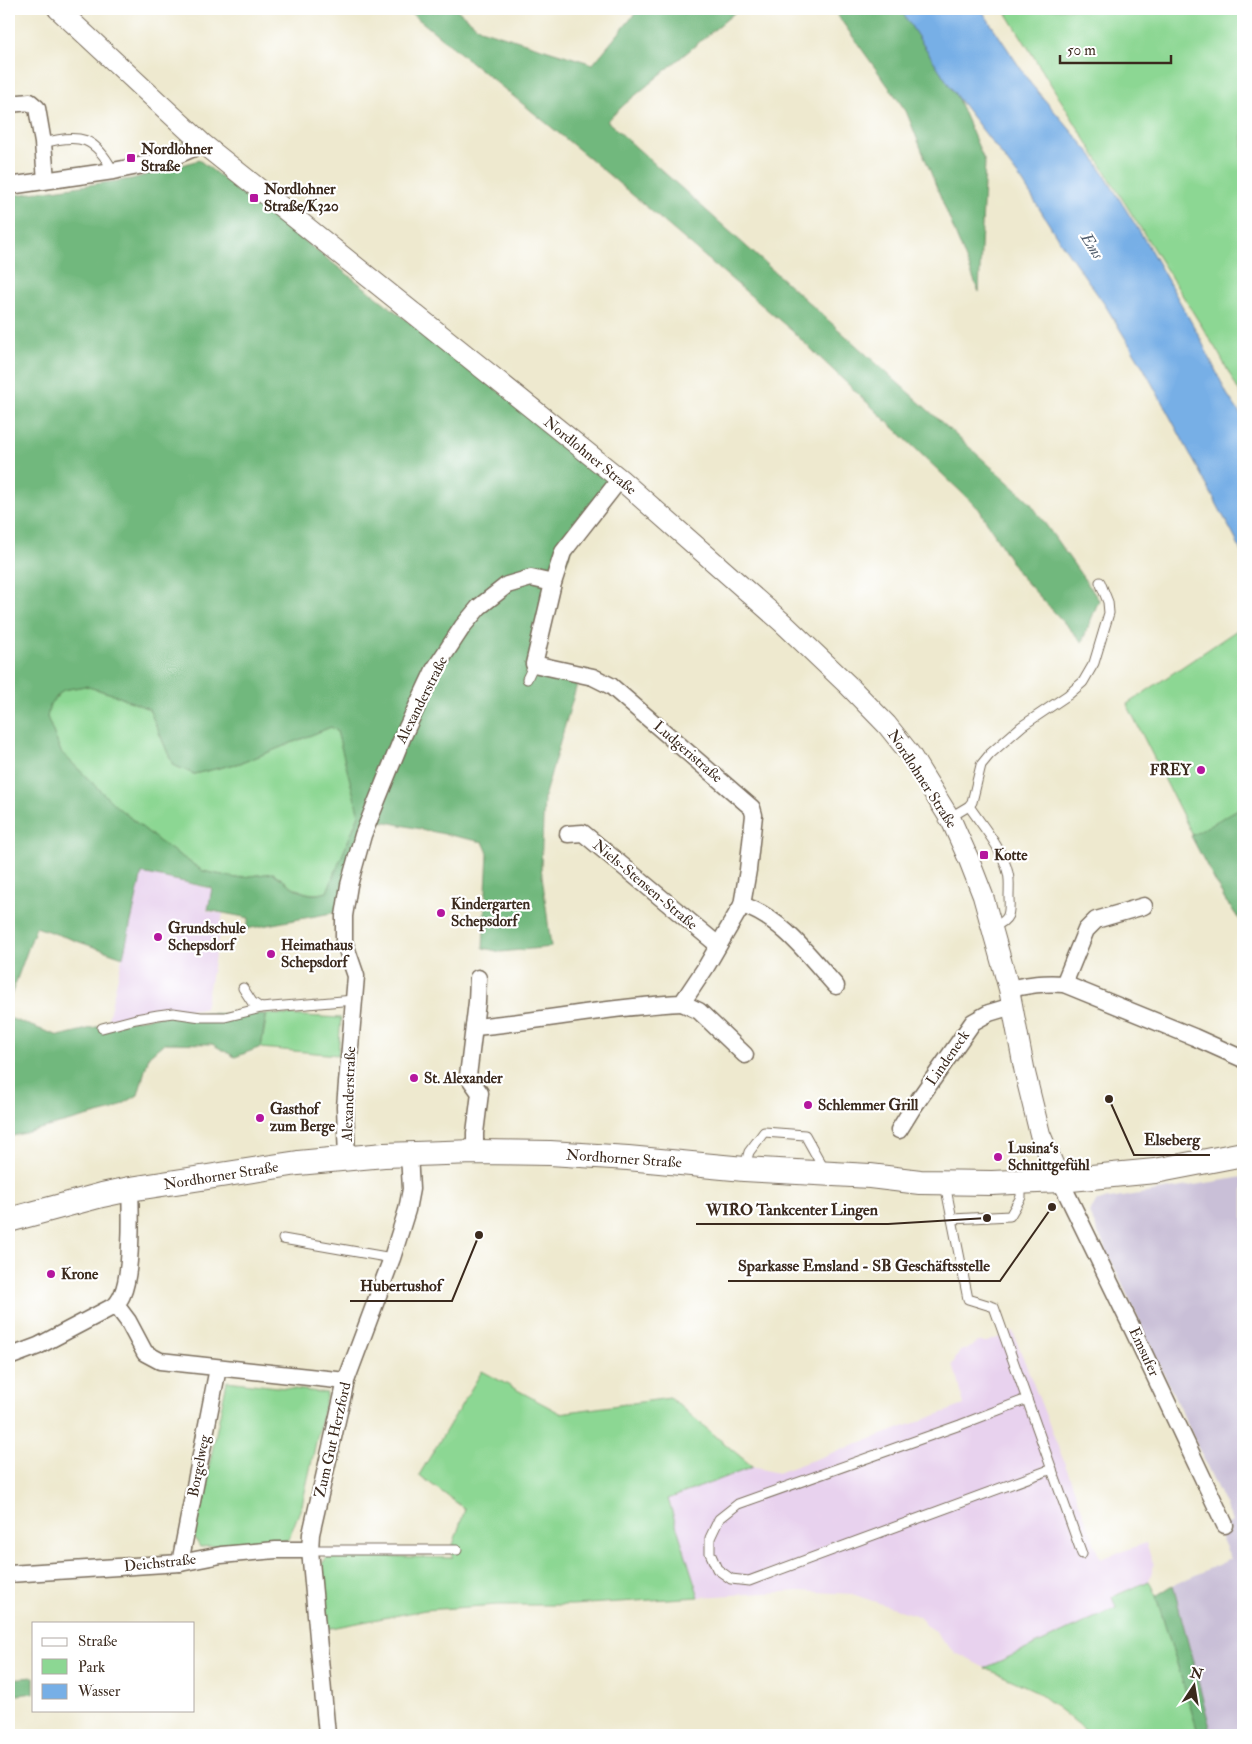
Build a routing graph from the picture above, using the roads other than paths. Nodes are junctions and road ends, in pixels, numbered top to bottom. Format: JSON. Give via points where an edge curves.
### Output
{"nodes":[{"id":1,"x":58,"y":9,"type":"edge"},
{"id":2,"x":9,"y":104,"type":"edge"},
{"id":3,"x":43,"y":143,"type":"junction"},
{"id":4,"x":203,"y":144,"type":"junction"},
{"id":5,"x":113,"y":171,"type":"junction"},
{"id":6,"x":46,"y":180,"type":"junction"},
{"id":7,"x":9,"y":186,"type":"edge"},
{"id":8,"x":620,"y":479,"type":"junction"},
{"id":9,"x":1100,"y":582,"type":"dead end"},
{"id":10,"x":553,"y":583,"type":"junction"},
{"id":11,"x":534,"y":664,"type":"junction"},
{"id":12,"x":527,"y":679,"type":"dead end"},
{"id":13,"x":969,"y":806,"type":"junction"},
{"id":14,"x":949,"y":818,"type":"junction"},
{"id":15,"x":568,"y":834,"type":"dead end"},
{"id":16,"x":742,"y":905,"type":"junction"},
{"id":17,"x":1144,"y":906,"type":"dead end"},
{"id":18,"x":993,"y":927,"type":"junction"},
{"id":19,"x":718,"y":945,"type":"junction"},
{"id":20,"x":478,"y":978,"type":"dead end"},
{"id":21,"x":1064,"y":984,"type":"junction"},
{"id":22,"x":836,"y":986,"type":"dead end"},
{"id":23,"x":243,"y":988,"type":"dead end"},
{"id":24,"x":1011,"y":998,"type":"junction"},
{"id":25,"x":354,"y":1000,"type":"junction"},
{"id":26,"x":682,"y":1003,"type":"junction"},
{"id":27,"x":261,"y":1008,"type":"junction"},
{"id":28,"x":474,"y":1027,"type":"junction"},
{"id":29,"x":102,"y":1028,"type":"dead end"},
{"id":30,"x":745,"y":1055,"type":"dead end"},
{"id":31,"x":1243,"y":1059,"type":"edge"},
{"id":32,"x":899,"y":1130,"type":"dead end"},
{"id":33,"x":475,"y":1152,"type":"junction"},
{"id":34,"x":409,"y":1154,"type":"junction"},
{"id":35,"x":1243,"y":1154,"type":"edge"},
{"id":36,"x":347,"y":1158,"type":"junction"},
{"id":37,"x":744,"y":1169,"type":"junction"},
{"id":38,"x":826,"y":1173,"type":"junction"},
{"id":39,"x":1060,"y":1180,"type":"junction"},
{"id":40,"x":1021,"y":1182,"type":"junction"},
{"id":41,"x":945,"y":1183,"type":"junction"},
{"id":42,"x":130,"y":1190,"type":"junction"},
{"id":43,"x":952,"y":1219,"type":"junction"},
{"id":44,"x":9,"y":1220,"type":"edge"},
{"id":45,"x":283,"y":1239,"type":"dead end"},
{"id":46,"x":392,"y":1258,"type":"junction"},
{"id":47,"x":116,"y":1305,"type":"junction"},
{"id":48,"x":9,"y":1357,"type":"edge"},
{"id":49,"x":218,"y":1368,"type":"junction"},
{"id":50,"x":346,"y":1381,"type":"junction"},
{"id":51,"x":1027,"y":1399,"type":"junction"},
{"id":52,"x":1052,"y":1469,"type":"junction"},
{"id":53,"x":1225,"y":1525,"type":"dead end"},
{"id":54,"x":310,"y":1550,"type":"junction"},
{"id":55,"x":457,"y":1550,"type":"dead end"},
{"id":56,"x":1082,"y":1554,"type":"dead end"},
{"id":57,"x":180,"y":1563,"type":"junction"},
{"id":58,"x":9,"y":1574,"type":"edge"},
{"id":59,"x":327,"y":1735,"type":"edge"}],
"edges":[{"from":1,"to":4,"type":"street","name":"Nordlohner Straße"},
{"from":2,"to":3,"type":"street","via":[[30,102],[37,108]]},
{"from":3,"to":5,"type":"lane","via":[[61,138],[88,141],[105,155]]},
{"from":3,"to":6,"type":"street"},
{"from":4,"to":5,"type":"street","via":[[164,161]]},
{"from":4,"to":8,"type":"street","name":"Nordlohner Straße"},
{"from":5,"to":6,"type":"street"},
{"from":6,"to":7,"type":"street"},
{"from":8,"to":10,"type":"street","via":[[563,552]]},
{"from":8,"to":14,"type":"street","name":"Nordlohner Straße","via":[[782,623],[877,714],[910,754]]},
{"from":9,"to":13,"type":"lane","via":[[1109,613],[1094,663],[1083,682],[1022,726],[990,754],[981,765]]},
{"from":10,"to":11,"type":"street"},
{"from":10,"to":25,"type":"street","name":"Alexanderstraße","via":[[531,578],[507,585],[479,607],[434,670],[367,826],[345,901],[344,941],[356,976]]},
{"from":11,"to":12,"type":"lane"},
{"from":11,"to":16,"type":"street","name":"Ludgeristraße","via":[[593,677],[612,686],[752,808],[754,815]]},
{"from":13,"to":14,"type":"lane"},
{"from":13,"to":18,"type":"lane","via":[[1000,850],[1008,873],[1008,918]]},
{"from":14,"to":18,"type":"street","name":"Nordlohner Straße","via":[[969,860]]},
{"from":15,"to":19,"type":"street","name":"Niels-Stensen-Straße","via":[[583,833]]},
{"from":16,"to":19,"type":"street","name":"Ludgeristraße"},
{"from":16,"to":22,"type":"street","via":[[756,910],[791,936]]},
{"from":17,"to":21,"type":"street","via":[[1096,920],[1086,930]]},
{"from":18,"to":24,"type":"street","name":"Nordlohner Straße"},
{"from":19,"to":26,"type":"street","name":"Ludgeristraße"},
{"from":20,"to":28,"type":"street"},
{"from":21,"to":24,"type":"street","via":[[1030,984]]},
{"from":21,"to":31,"type":"street"},
{"from":23,"to":27,"type":"lane","via":[[252,1002]]},
{"from":24,"to":32,"type":"street","name":"Lindeneck","via":[[973,1022]]},
{"from":24,"to":39,"type":"street","name":"Nordlohner Straße","via":[[1040,1134]]},
{"from":25,"to":27,"type":"lane"},
{"from":25,"to":36,"type":"street","name":"Alexanderstraße","via":[[346,1107]]},
{"from":26,"to":28,"type":"street"},
{"from":26,"to":30,"type":"street","via":[[699,1011]]},
{"from":27,"to":29,"type":"lane","via":[[225,1017],[173,1013]]},
{"from":28,"to":33,"type":"street","via":[[468,1076],[480,1093]]},
{"from":33,"to":34,"type":"main road","name":"Nordhorner Straße"},
{"from":33,"to":37,"type":"main road","name":"Nordhorner Straße","via":[[618,1158]]},
{"from":34,"to":36,"type":"main road","name":"Nordhorner Straße"},
{"from":34,"to":46,"type":"street","name":"Zum Gut Herzford","via":[[411,1189]]},
{"from":35,"to":39,"type":"main road","name":"Nordhorner Straße","via":[[1155,1171]]},
{"from":36,"to":42,"type":"main road","name":"Nordhorner Straße"},
{"from":37,"to":38,"type":"main road","name":"Nordhorner Straße"},
{"from":37,"to":38,"type":"lane","via":[[749,1152],[764,1132],[804,1135]]},
{"from":38,"to":41,"type":"main road","name":"Nordhorner Straße"},
{"from":39,"to":40,"type":"main road","name":"Nordhorner Straße"},
{"from":39,"to":53,"type":"street","name":"Emsufer"},
{"from":40,"to":41,"type":"main road","name":"Nordhorner Straße"},
{"from":40,"to":43,"type":"lane","via":[[1021,1197],[1010,1216]]},
{"from":41,"to":43,"type":"lane"},
{"from":42,"to":44,"type":"main road","name":"Nordhorner Straße"},
{"from":42,"to":47,"type":"street","via":[[128,1275]]},
{"from":43,"to":51,"type":"lane","via":[[968,1299],[994,1307]]},
{"from":45,"to":46,"type":"lane"},
{"from":46,"to":50,"type":"street","name":"Zum Gut Herzford"},
{"from":47,"to":48,"type":"street","via":[[38,1346]]},
{"from":47,"to":49,"type":"street","via":[[145,1353],[160,1361]]},
{"from":49,"to":50,"type":"street"},
{"from":49,"to":57,"type":"street","name":"Borgelweg"},
{"from":50,"to":54,"type":"street","name":"Zum Gut Herzford"},
{"from":51,"to":52,"type":"lane"},
{"from":51,"to":52,"type":"lane","via":[[738,1504],[719,1519],[710,1538],[710,1553],[717,1568],[732,1579],[749,1582]]},
{"from":52,"to":56,"type":"lane"},
{"from":54,"to":55,"type":"lane"},
{"from":54,"to":57,"type":"street","name":"Deichstraße","via":[[221,1555]]},
{"from":54,"to":59,"type":"street","name":"Zum Gut Herzford"},
{"from":57,"to":58,"type":"street","name":"Deichstraße"}]}
